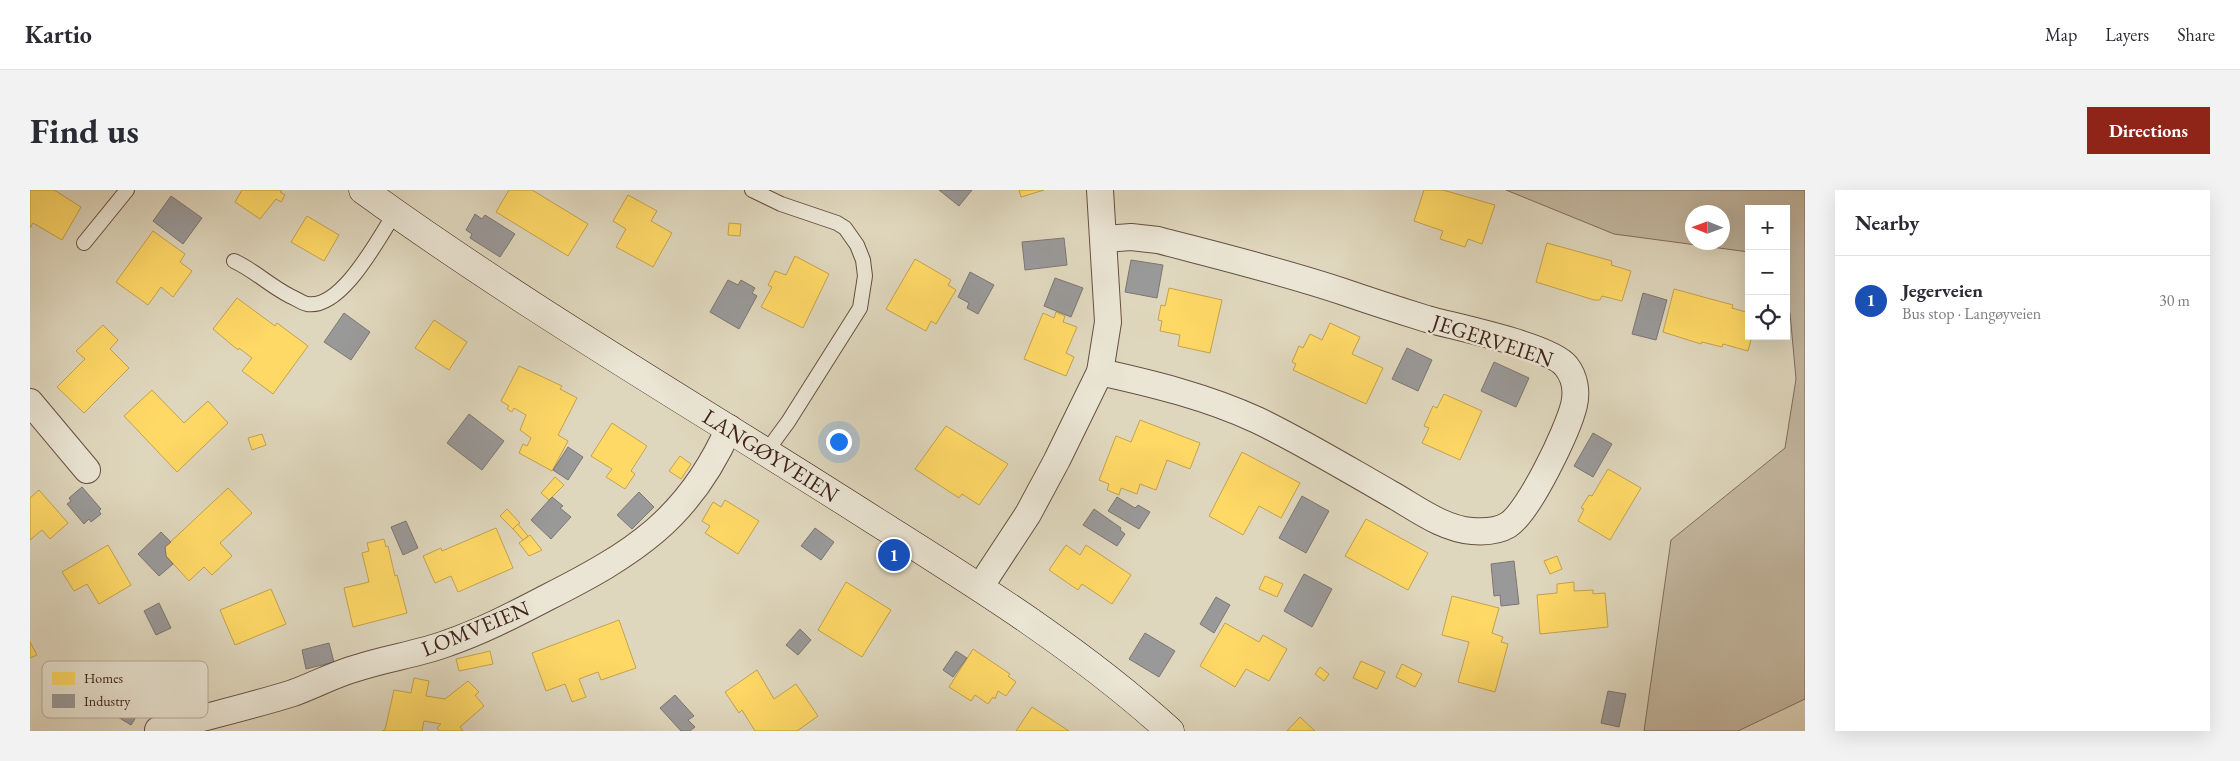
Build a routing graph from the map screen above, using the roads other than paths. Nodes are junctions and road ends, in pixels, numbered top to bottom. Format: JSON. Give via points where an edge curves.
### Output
{"nodes":[{"id":1,"x":127,"y":190,"type":"edge"},
{"id":2,"x":363,"y":190,"type":"edge"},
{"id":3,"x":752,"y":190,"type":"edge"},
{"id":4,"x":1100,"y":190,"type":"edge"},
{"id":5,"x":395,"y":213,"type":"junction"},
{"id":6,"x":1104,"y":239,"type":"junction"},
{"id":7,"x":84,"y":243,"type":"dead end"},
{"id":8,"x":234,"y":261,"type":"dead end"},
{"id":9,"x":1100,"y":372,"type":"junction"},
{"id":10,"x":30,"y":402,"type":"edge"},
{"id":11,"x":729,"y":428,"type":"junction"},
{"id":12,"x":766,"y":452,"type":"junction"},
{"id":13,"x":87,"y":470,"type":"dead end"},
{"id":14,"x":980,"y":587,"type":"junction"},
{"id":15,"x":208,"y":717,"type":"edge"},
{"id":16,"x":203,"y":718,"type":"edge"},
{"id":17,"x":158,"y":730,"type":"edge"},
{"id":18,"x":1170,"y":731,"type":"edge"}],
"edges":[{"from":1,"to":7,"type":"lane"},
{"from":2,"to":5,"type":"main road","name":"LANGØYVEIEN"},
{"from":3,"to":12,"type":"lane","via":[[845,228],[857,245],[865,276],[860,308]]},
{"from":4,"to":6,"type":"street"},
{"from":5,"to":8,"type":"lane","via":[[346,286],[316,303],[307,304],[288,295]]},
{"from":5,"to":11,"type":"main road","name":"LANGØYVEIEN"},
{"from":6,"to":9,"type":"street","via":[[1108,322]]},
{"from":6,"to":9,"type":"street","name":"JEGERVEIEN","via":[[1158,240],[1514,343],[1554,356],[1565,363],[1576,388],[1575,404],[1567,427],[1542,479],[1522,510],[1508,525],[1482,532],[1468,531],[1439,521],[1300,442],[1221,404],[1171,388]]},
{"from":9,"to":14,"type":"street","via":[[1028,514]]},
{"from":10,"to":13,"type":"street"},
{"from":11,"to":12,"type":"main road","name":"LANGØYVEIEN"},
{"from":11,"to":15,"type":"street","name":"LOMVEIEN","via":[[713,461],[693,490],[667,521],[623,557],[490,627],[447,644],[355,668],[266,701]]},
{"from":12,"to":14,"type":"main road","name":"LANGØYVEIEN"},
{"from":14,"to":18,"type":"main road","name":"LANGØYVEIEN","via":[[1081,656]]},
{"from":16,"to":17,"type":"street","name":"LOMVEIEN"}]}
